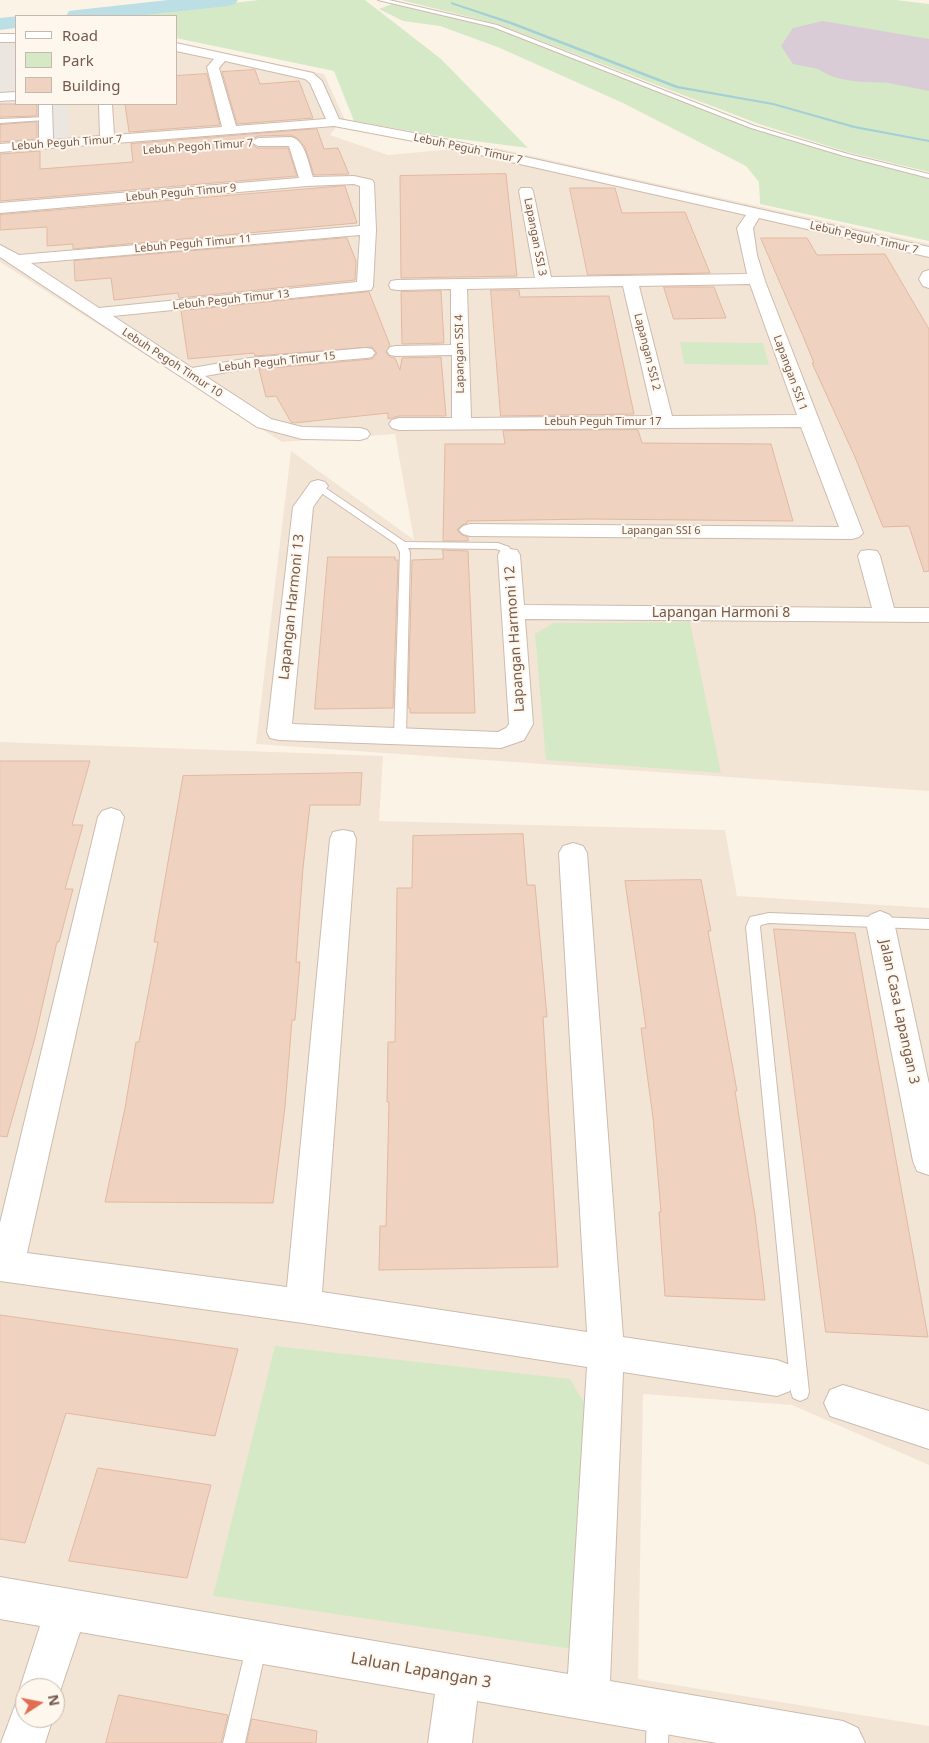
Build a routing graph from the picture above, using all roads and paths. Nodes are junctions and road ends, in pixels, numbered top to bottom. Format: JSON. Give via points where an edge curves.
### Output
{"nodes":[{"id":1,"x":385,"y":0,"type":"edge"},
{"id":2,"x":0,"y":38,"type":"edge"},
{"id":3,"x":15,"y":38,"type":"edge"},
{"id":4,"x":178,"y":47,"type":"edge"},
{"id":5,"x":222,"y":58,"type":"junction"},
{"id":6,"x":15,"y":96,"type":"edge"},
{"id":7,"x":0,"y":98,"type":"edge"},
{"id":8,"x":45,"y":105,"type":"edge"},
{"id":9,"x":104,"y":105,"type":"edge"},
{"id":10,"x":46,"y":118,"type":"junction"},
{"id":11,"x":0,"y":121,"type":"edge"},
{"id":12,"x":334,"y":122,"type":"junction"},
{"id":13,"x":230,"y":130,"type":"junction"},
{"id":14,"x":309,"y":139,"type":"dead end"},
{"id":15,"x":107,"y":140,"type":"junction"},
{"id":16,"x":291,"y":141,"type":"junction"},
{"id":17,"x":248,"y":143,"type":"dead end"},
{"id":18,"x":46,"y":145,"type":"junction"},
{"id":19,"x":189,"y":147,"type":"dead end"},
{"id":20,"x":0,"y":148,"type":"edge"},
{"id":21,"x":0,"y":161,"type":"edge"},
{"id":22,"x":929,"y":176,"type":"edge"},
{"id":23,"x":307,"y":182,"type":"junction"},
{"id":24,"x":526,"y":191,"type":"dead end"},
{"id":25,"x":0,"y":208,"type":"edge"},
{"id":26,"x":755,"y":213,"type":"junction"},
{"id":27,"x":368,"y":230,"type":"junction"},
{"id":28,"x":0,"y":250,"type":"edge"},
{"id":29,"x":929,"y":252,"type":"edge"},
{"id":30,"x":18,"y":260,"type":"junction"},
{"id":31,"x":929,"y":275,"type":"edge"},
{"id":32,"x":757,"y":279,"type":"junction"},
{"id":33,"x":630,"y":282,"type":"junction"},
{"id":34,"x":544,"y":283,"type":"junction"},
{"id":35,"x":929,"y":283,"type":"edge"},
{"id":36,"x":397,"y":285,"type":"dead end"},
{"id":37,"x":459,"y":285,"type":"junction"},
{"id":38,"x":97,"y":313,"type":"junction"},
{"id":39,"x":460,"y":350,"type":"junction"},
{"id":40,"x":396,"y":351,"type":"dead end"},
{"id":41,"x":366,"y":353,"type":"dead end"},
{"id":42,"x":188,"y":374,"type":"junction"},
{"id":43,"x":807,"y":421,"type":"junction"},
{"id":44,"x":664,"y":422,"type":"junction"},
{"id":45,"x":462,"y":423,"type":"junction"},
{"id":46,"x":399,"y":424,"type":"dead end"},
{"id":47,"x":360,"y":434,"type":"dead end"},
{"id":48,"x":318,"y":486,"type":"joint"},
{"id":49,"x":470,"y":530,"type":"dead end"},
{"id":50,"x":852,"y":533,"type":"joint"},
{"id":51,"x":402,"y":545,"type":"junction"},
{"id":52,"x":509,"y":555,"type":"joint"},
{"id":53,"x":868,"y":556,"type":"dead end"},
{"id":54,"x":513,"y":612,"type":"junction"},
{"id":55,"x":885,"y":615,"type":"junction"},
{"id":56,"x":929,"y":615,"type":"edge"},
{"id":57,"x":400,"y":736,"type":"junction"},
{"id":58,"x":111,"y":818,"type":"dead end"},
{"id":59,"x":343,"y":839,"type":"dead end"},
{"id":60,"x":573,"y":853,"type":"dead end"},
{"id":61,"x":880,"y":922,"type":"junction"},
{"id":62,"x":929,"y":924,"type":"edge"},
{"id":63,"x":929,"y":1161,"type":"edge"},
{"id":64,"x":3,"y":1265,"type":"edge"},
{"id":65,"x":303,"y":1306,"type":"junction"},
{"id":66,"x":606,"y":1352,"type":"junction"},
{"id":67,"x":788,"y":1385,"type":"joint"},
{"id":68,"x":843,"y":1403,"type":"dead end"},
{"id":69,"x":929,"y":1430,"type":"edge"},
{"id":70,"x":0,"y":1598,"type":"edge"},
{"id":71,"x":66,"y":1610,"type":"junction"},
{"id":72,"x":258,"y":1643,"type":"junction"},
{"id":73,"x":459,"y":1677,"type":"junction"},
{"id":74,"x":44,"y":1678,"type":"edge"},
{"id":75,"x":588,"y":1699,"type":"junction"},
{"id":76,"x":657,"y":1727,"type":"edge"},
{"id":77,"x":28,"y":1728,"type":"edge"},
{"id":78,"x":23,"y":1743,"type":"edge"},
{"id":79,"x":234,"y":1743,"type":"edge"},
{"id":80,"x":450,"y":1743,"type":"edge"},
{"id":81,"x":843,"y":1743,"type":"edge"}],
"edges":[{"from":1,"to":22,"type":"lane","via":[[495,26],[753,127]]},
{"from":2,"to":3,"type":"street"},
{"from":4,"to":5,"type":"street"},
{"from":5,"to":12,"type":"street","via":[[313,78]]},
{"from":5,"to":13,"type":"street","via":[[213,67]]},
{"from":6,"to":7,"type":"street"},
{"from":8,"to":10,"type":"street"},
{"from":9,"to":15,"type":"street"},
{"from":10,"to":11,"type":"lane"},
{"from":10,"to":18,"type":"street"},
{"from":12,"to":13,"type":"street","name":"Lebuh Peguh Timur 7"},
{"from":12,"to":26,"type":"street","name":"Lebuh Peguh Timur 7","via":[[440,142]]},
{"from":13,"to":15,"type":"street","name":"Lebuh Peguh Timur 7"},
{"from":14,"to":16,"type":"street","name":"Lebuh Pegoh Timur 7"},
{"from":15,"to":18,"type":"street","name":"Lebuh Peguh Timur 7"},
{"from":16,"to":17,"type":"street","name":"Lebuh Pegoh Timur 7"},
{"from":16,"to":23,"type":"street","via":[[295,144]]},
{"from":18,"to":20,"type":"street","name":"Lebuh Peguh Timur 7"},
{"from":19,"to":21,"type":"street","name":"Lebuh Pegoh Timur 7"},
{"from":23,"to":25,"type":"street","name":"Lebuh Peguh Timur 9"},
{"from":23,"to":27,"type":"street","name":"Lebuh Peguh Timur 9","via":[[363,180],[367,183]]},
{"from":24,"to":34,"type":"street","name":"Lapangan SSI 3"},
{"from":26,"to":29,"type":"street","name":"Lebuh Peguh Timur 7"},
{"from":26,"to":32,"type":"street","name":"Lapangan SSI 1","via":[[745,228]]},
{"from":27,"to":30,"type":"street","name":"Lebuh Peguh Timur 11"},
{"from":27,"to":38,"type":"street","name":"Lebuh Peguh Timur 13","via":[[365,286]]},
{"from":28,"to":30,"type":"street","name":"Lebuh Pegoh Timur 10"},
{"from":30,"to":38,"type":"street","name":"Lebuh Pegoh Timur 10"},
{"from":31,"to":35,"type":"street"},
{"from":32,"to":33,"type":"street"},
{"from":32,"to":43,"type":"street","name":"Lapangan SSI 1"},
{"from":33,"to":34,"type":"street"},
{"from":33,"to":44,"type":"street","name":"Lapangan SSI 2"},
{"from":34,"to":37,"type":"street"},
{"from":36,"to":37,"type":"street"},
{"from":37,"to":39,"type":"street","name":"Lapangan SSI 4"},
{"from":38,"to":42,"type":"street","name":"Lebuh Pegoh Timur 10"},
{"from":39,"to":40,"type":"street"},
{"from":39,"to":45,"type":"street","name":"Lapangan SSI 4"},
{"from":41,"to":42,"type":"street","name":"Lebuh Peguh Timur 15","via":[[250,363]]},
{"from":42,"to":47,"type":"street","name":"Lebuh Pegoh Timur 10","via":[[264,423],[302,433]]},
{"from":43,"to":44,"type":"street","name":"Lebuh Peguh Timur 17"},
{"from":43,"to":50,"type":"street","name":"Lapangan SSI 1"},
{"from":44,"to":45,"type":"street","name":"Lebuh Peguh Timur 17"},
{"from":45,"to":46,"type":"street","name":"Lebuh Peguh Timur 17"},
{"from":48,"to":51,"type":"lane"},
{"from":48,"to":57,"type":"street","name":"Lapangan Harmoni 13","via":[[303,507],[279,732]]},
{"from":49,"to":50,"type":"street","name":"Lapangan SSI 6"},
{"from":51,"to":52,"type":"lane","via":[[498,546]]},
{"from":51,"to":57,"type":"lane","via":[[405,552]]},
{"from":52,"to":54,"type":"street","name":"Lapangan Harmoni 12"},
{"from":53,"to":55,"type":"street"},
{"from":54,"to":55,"type":"street","name":"Lapangan Harmoni 8"},
{"from":54,"to":57,"type":"street","name":"Lapangan Harmoni 12","via":[[521,724],[515,734],[501,740]]},
{"from":55,"to":56,"type":"street","name":"Lapangan Harmoni 8"},
{"from":58,"to":64,"type":"street"},
{"from":59,"to":65,"type":"street"},
{"from":60,"to":66,"type":"street"},
{"from":61,"to":62,"type":"lane"},
{"from":61,"to":63,"type":"street","name":"Jalan Casa Lapangan 3"},
{"from":61,"to":67,"type":"lane","via":[[769,918],[755,920],[753,927]]},
{"from":64,"to":65,"type":"street"},
{"from":65,"to":66,"type":"street"},
{"from":66,"to":67,"type":"street"},
{"from":66,"to":75,"type":"street"},
{"from":68,"to":69,"type":"street"},
{"from":70,"to":71,"type":"street","name":"Laluan Lapangan 3"},
{"from":71,"to":72,"type":"street","name":"Laluan Lapangan 3"},
{"from":71,"to":74,"type":"street"},
{"from":72,"to":73,"type":"street","name":"Laluan Lapangan 3"},
{"from":72,"to":79,"type":"lane"},
{"from":73,"to":75,"type":"street","name":"Laluan Lapangan 3"},
{"from":73,"to":80,"type":"street"},
{"from":75,"to":76,"type":"street","name":"Laluan Lapangan 3"},
{"from":76,"to":81,"type":"street","name":"Laluan Lapangan 3"},
{"from":77,"to":78,"type":"street"}]}
